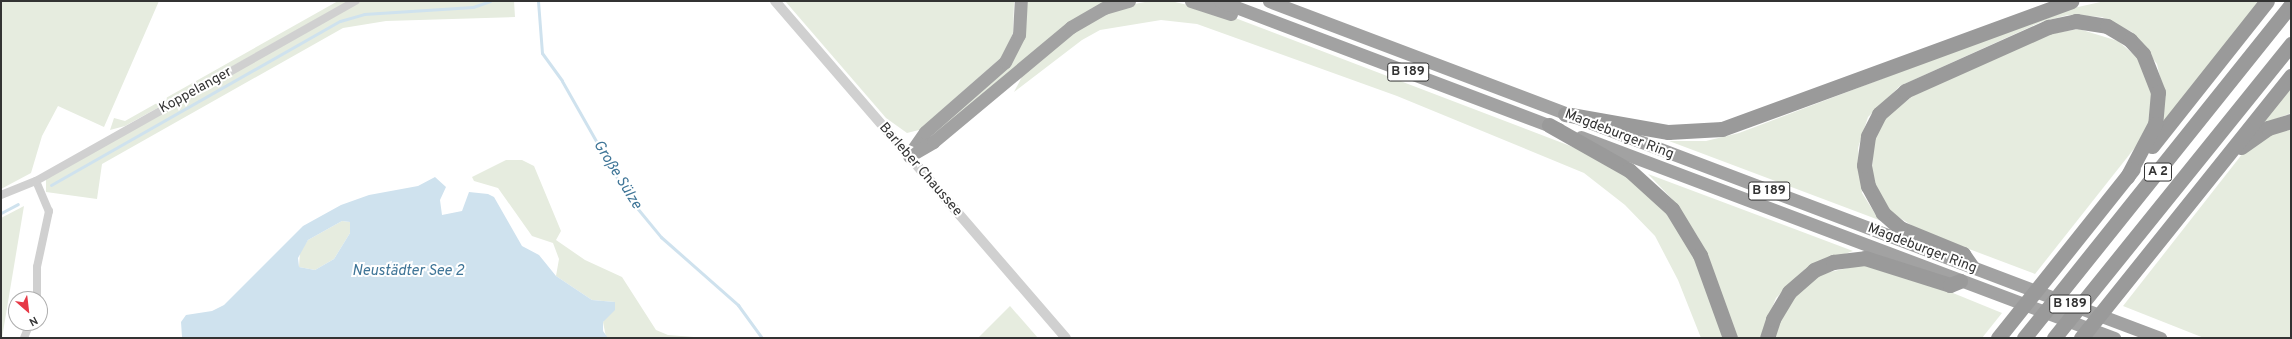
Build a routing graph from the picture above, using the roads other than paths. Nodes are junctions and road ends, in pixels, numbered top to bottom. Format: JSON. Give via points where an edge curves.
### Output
{"nodes":[{"id":1,"x":356,"y":1,"type":"edge"},
{"id":2,"x":775,"y":1,"type":"edge"},
{"id":3,"x":1021,"y":1,"type":"edge"},
{"id":4,"x":1129,"y":1,"type":"edge"},
{"id":5,"x":1191,"y":1,"type":"edge"},
{"id":6,"x":1220,"y":1,"type":"edge"},
{"id":7,"x":2071,"y":1,"type":"edge"},
{"id":8,"x":2267,"y":1,"type":"edge"},
{"id":9,"x":1275,"y":2,"type":"edge"},
{"id":10,"x":2291,"y":5,"type":"edge"},
{"id":11,"x":1267,"y":18,"type":"junction"},
{"id":12,"x":2291,"y":44,"type":"edge"},
{"id":13,"x":2291,"y":76,"type":"edge"},
{"id":14,"x":1565,"y":114,"type":"junction"},
{"id":15,"x":2291,"y":121,"type":"edge"},
{"id":16,"x":1549,"y":125,"type":"junction"},
{"id":17,"x":909,"y":156,"type":"junction"},
{"id":18,"x":2216,"y":169,"type":"junction"},
{"id":19,"x":2127,"y":177,"type":"junction"},
{"id":20,"x":36,"y":181,"type":"junction"},
{"id":21,"x":1,"y":195,"type":"edge"},
{"id":22,"x":1972,"y":267,"type":"junction"},
{"id":23,"x":1960,"y":281,"type":"junction"},
{"id":24,"x":37,"y":291,"type":"edge"},
{"id":25,"x":1066,"y":338,"type":"edge"},
{"id":26,"x":1730,"y":338,"type":"edge"},
{"id":27,"x":1767,"y":338,"type":"edge"},
{"id":28,"x":1998,"y":338,"type":"edge"},
{"id":29,"x":2024,"y":338,"type":"edge"},
{"id":30,"x":2054,"y":338,"type":"edge"},
{"id":31,"x":2081,"y":338,"type":"edge"},
{"id":32,"x":2113,"y":338,"type":"edge"},
{"id":33,"x":2160,"y":338,"type":"edge"}],
"edges":[{"from":1,"to":20,"type":"street","name":"Koppelanger"},
{"from":2,"to":17,"type":"street","name":"Barleber Chaussee"},
{"from":3,"to":17,"type":"highway","via":[[1021,28],[1010,56],[982,86],[925,132]]},
{"from":4,"to":17,"type":"highway","via":[[1104,8],[1071,27],[933,142]]},
{"from":5,"to":11,"type":"highway","via":[[1250,21]]},
{"from":6,"to":11,"type":"highway","name":"Magdeburger Ring","number":"B 189"},
{"from":7,"to":14,"type":"highway","via":[[1729,127],[1696,133],[1668,132]]},
{"from":8,"to":19,"type":"highway"},
{"from":9,"to":14,"type":"highway","name":"Magdeburger Ring","number":"B 189"},
{"from":10,"to":29,"type":"highway","number":"A 2"},
{"from":11,"to":16,"type":"highway","name":"Magdeburger Ring","number":"B 189"},
{"from":12,"to":30,"type":"highway","number":"A 2"},
{"from":13,"to":18,"type":"highway"},
{"from":14,"to":22,"type":"highway","name":"Magdeburger Ring","number":"B 189"},
{"from":15,"to":18,"type":"highway","via":[[2257,135]]},
{"from":16,"to":23,"type":"highway","name":"Magdeburger Ring","number":"B 189"},
{"from":16,"to":26,"type":"highway","via":[[1629,170],[1672,209],[1700,255]]},
{"from":17,"to":25,"type":"street","name":"Barleber Chaussee"},
{"from":18,"to":31,"type":"highway"},
{"from":19,"to":22,"type":"highway","via":[[2155,124],[2158,92],[2143,54],[2130,40],[2107,26],[2076,21],[2048,27],[1905,92],[1880,114],[1868,136],[1864,165],[1868,186],[1883,213],[1900,228],[1962,254]]},
{"from":19,"to":28,"type":"highway"},
{"from":20,"to":21,"type":"street","name":"Koppelanger"},
{"from":20,"to":24,"type":"street","via":[[49,211],[37,267]]},
{"from":22,"to":33,"type":"highway","name":"Magdeburger Ring","number":"B 189"},
{"from":23,"to":27,"type":"highway","via":[[1950,284],[1865,258],[1833,262],[1814,270],[1789,292],[1772,319]]},
{"from":23,"to":32,"type":"highway","name":"Magdeburger Ring","number":"B 189"}]}
